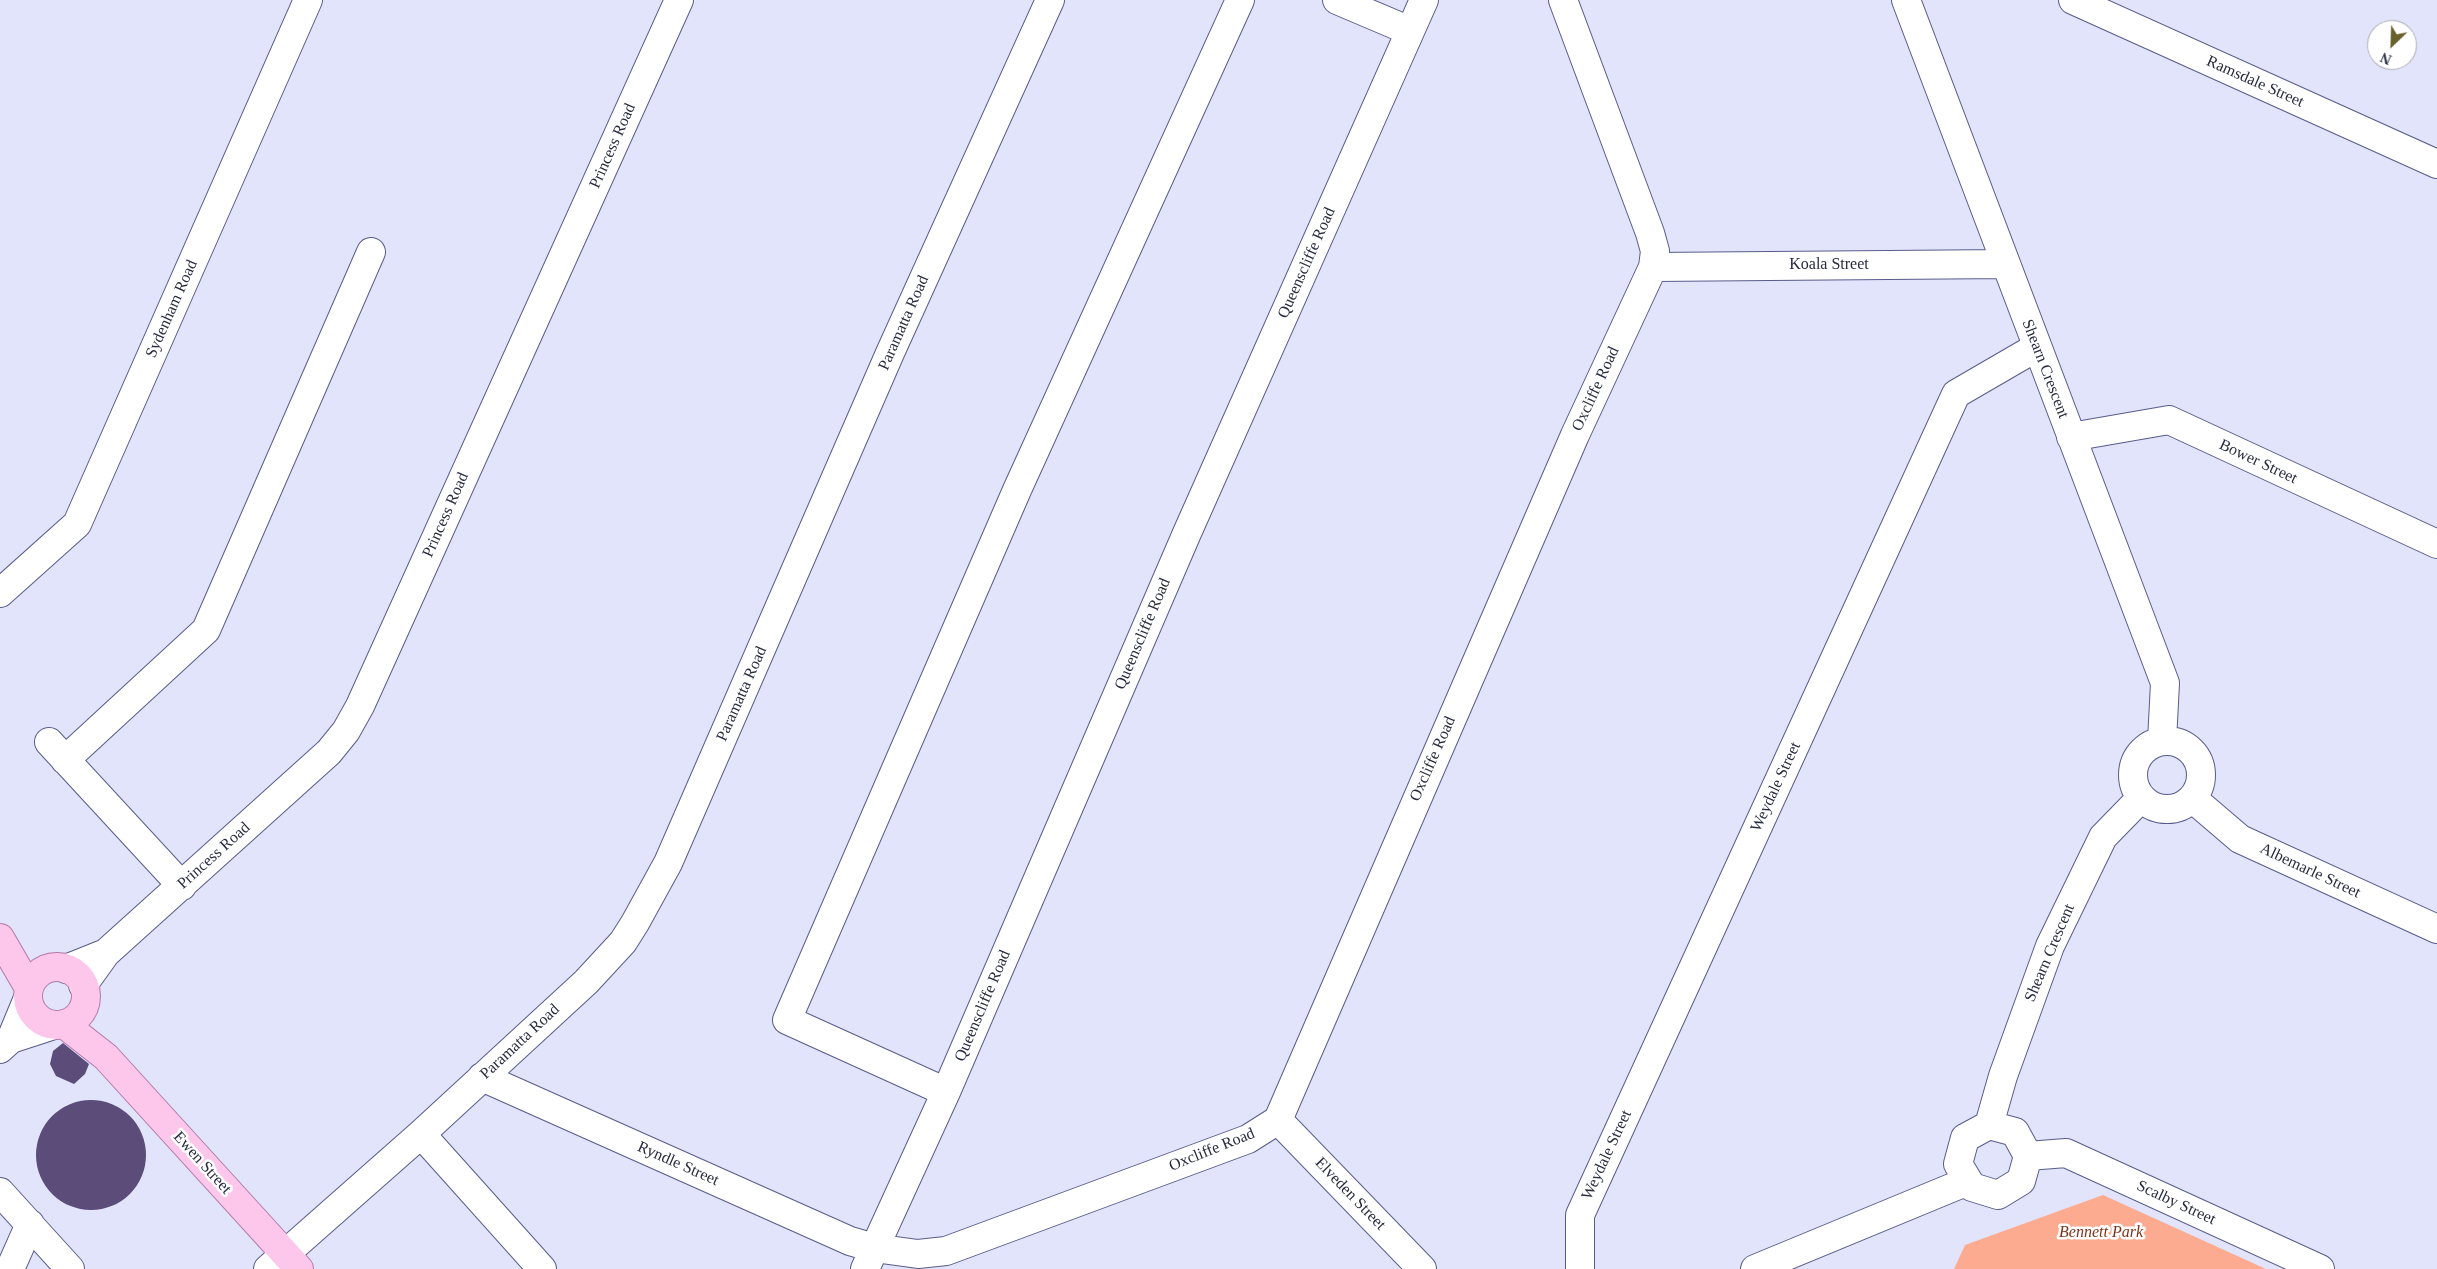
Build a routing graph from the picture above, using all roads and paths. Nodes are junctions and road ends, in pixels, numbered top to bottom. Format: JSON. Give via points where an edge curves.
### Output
{"nodes":[{"id":1,"x":308,"y":0,"type":"edge"},
{"id":2,"x":679,"y":0,"type":"edge"},
{"id":3,"x":1050,"y":0,"type":"edge"},
{"id":4,"x":1240,"y":0,"type":"edge"},
{"id":5,"x":1337,"y":0,"type":"edge"},
{"id":6,"x":1424,"y":0,"type":"edge"},
{"id":7,"x":1563,"y":0,"type":"edge"},
{"id":8,"x":1906,"y":0,"type":"edge"},
{"id":9,"x":2073,"y":0,"type":"edge"},
{"id":10,"x":1410,"y":31,"type":"junction"},
{"id":11,"x":2437,"y":164,"type":"edge"},
{"id":12,"x":371,"y":252,"type":"dead end"},
{"id":13,"x":2005,"y":264,"type":"junction"},
{"id":14,"x":1653,"y":267,"type":"junction"},
{"id":15,"x":2037,"y":347,"type":"junction"},
{"id":16,"x":2071,"y":437,"type":"junction"},
{"id":17,"x":2437,"y":544,"type":"edge"},
{"id":18,"x":0,"y":593,"type":"edge"},
{"id":19,"x":2162,"y":741,"type":"junction"},
{"id":20,"x":2141,"y":798,"type":"junction"},
{"id":21,"x":2192,"y":798,"type":"junction"},
{"id":22,"x":182,"y":886,"type":"junction"},
{"id":23,"x":2437,"y":929,"type":"edge"},
{"id":24,"x":2,"y":940,"type":"edge"},
{"id":25,"x":56,"y":986,"type":"junction"},
{"id":26,"x":59,"y":1025,"type":"junction"},
{"id":27,"x":6,"y":1044,"type":"edge"},
{"id":28,"x":106,"y":1057,"type":"junction"},
{"id":29,"x":482,"y":1077,"type":"junction"},
{"id":30,"x":946,"y":1092,"type":"junction"},
{"id":31,"x":1278,"y":1120,"type":"junction"},
{"id":32,"x":1989,"y":1125,"type":"junction"},
{"id":33,"x":421,"y":1134,"type":"junction"},
{"id":34,"x":2028,"y":1156,"type":"junction"},
{"id":35,"x":1968,"y":1181,"type":"junction"},
{"id":36,"x":0,"y":1192,"type":"edge"},
{"id":37,"x":30,"y":1224,"type":"junction"},
{"id":38,"x":869,"y":1259,"type":"edge"},
{"id":39,"x":284,"y":1264,"type":"edge"},
{"id":40,"x":10,"y":1269,"type":"edge"},
{"id":41,"x":70,"y":1269,"type":"edge"},
{"id":42,"x":542,"y":1269,"type":"edge"},
{"id":43,"x":1422,"y":1269,"type":"edge"},
{"id":44,"x":1580,"y":1269,"type":"edge"},
{"id":45,"x":1755,"y":1269,"type":"edge"},
{"id":46,"x":2320,"y":1269,"type":"edge"}],
"edges":[{"from":1,"to":18,"type":"street","name":"Sydenham Road","via":[[77,524]]},
{"from":2,"to":22,"type":"street","name":"Princess Road","via":[[346,731],[329,752]]},
{"from":3,"to":29,"type":"street","name":"Paramatta Road","via":[[890,352],[649,901],[623,942],[605,963]]},
{"from":4,"to":30,"type":"street","via":[[1016,490],[787,1020]]},
{"from":5,"to":10,"type":"street"},
{"from":6,"to":10,"type":"street","name":"Queenscliffe Road"},
{"from":7,"to":14,"type":"street","name":"Oxcliffe Road","via":[[1650,233],[1655,251]]},
{"from":8,"to":13,"type":"street","name":"Shearn Crescent"},
{"from":9,"to":11,"type":"street","name":"Ramsdale Street"},
{"from":10,"to":30,"type":"street","name":"Queenscliffe Road","via":[[1187,533]]},
{"from":12,"to":22,"type":"street","via":[[206,630],[57,751]]},
{"from":13,"to":14,"type":"street","name":"Koala Street"},
{"from":13,"to":15,"type":"street","name":"Shearn Crescent"},
{"from":14,"to":31,"type":"street","name":"Oxcliffe Road","via":[[1567,452]]},
{"from":15,"to":16,"type":"street","name":"Shearn Crescent"},
{"from":15,"to":44,"type":"street","name":"Weydale Street","via":[[1956,394],[1580,1215]]},
{"from":16,"to":17,"type":"street","name":"Bower Street","via":[[2169,420]]},
{"from":16,"to":19,"type":"street","name":"Shearn Crescent","via":[[2165,683]]},
{"from":19,"to":20,"type":"street","via":[[2146,748],[2136,760],[2133,775]]},
{"from":19,"to":21,"type":"street","via":[[2181,744],[2190,750],[2200,767],[2201,781]]},
{"from":20,"to":21,"type":"street","via":[[2162,809],[2178,808]]},
{"from":20,"to":32,"type":"street","name":"Shearn Crescent","via":[[2103,837],[2050,946],[2003,1076]]},
{"from":21,"to":23,"type":"street","name":"Albemarle Street","via":[[2240,840]]},
{"from":22,"to":25,"type":"street","name":"Princess Road","via":[[106,953]]},
{"from":24,"to":25,"type":"main road","name":"Ewen Street"},
{"from":25,"to":26,"type":"main road","via":[[73,1020]]},
{"from":25,"to":26,"type":"main road","name":"Ewen Street","via":[[30,1008],[44,1022]]},
{"from":25,"to":27,"type":"street"},
{"from":25,"to":28,"type":"main road","name":"Ewen Street"},
{"from":26,"to":27,"type":"street"},
{"from":26,"to":28,"type":"main road","name":"Ewen Street"},
{"from":28,"to":39,"type":"main road","name":"Ewen Street"},
{"from":29,"to":33,"type":"street","name":"Paramatta Road"},
{"from":29,"to":38,"type":"street","name":"Ryndle Street","via":[[850,1241]]},
{"from":30,"to":38,"type":"street","name":"Queenscliffe Road"},
{"from":31,"to":38,"type":"street","name":"Oxcliffe Road","via":[[1248,1139],[946,1251]]},
{"from":31,"to":43,"type":"street","name":"Elveden Street"},
{"from":32,"to":34,"type":"street","via":[[2015,1132]]},
{"from":32,"to":35,"type":"street","via":[[1965,1138],[1958,1164]]},
{"from":33,"to":39,"type":"street","name":"Paramatta Road"},
{"from":33,"to":42,"type":"street"},
{"from":34,"to":35,"type":"street","via":[[2021,1181],[1998,1195],[1972,1188]]},
{"from":34,"to":46,"type":"street","name":"Scalby Street","via":[[2066,1152]]},
{"from":35,"to":45,"type":"street"},
{"from":36,"to":37,"type":"street"},
{"from":37,"to":40,"type":"street"},
{"from":37,"to":41,"type":"street"}]}
